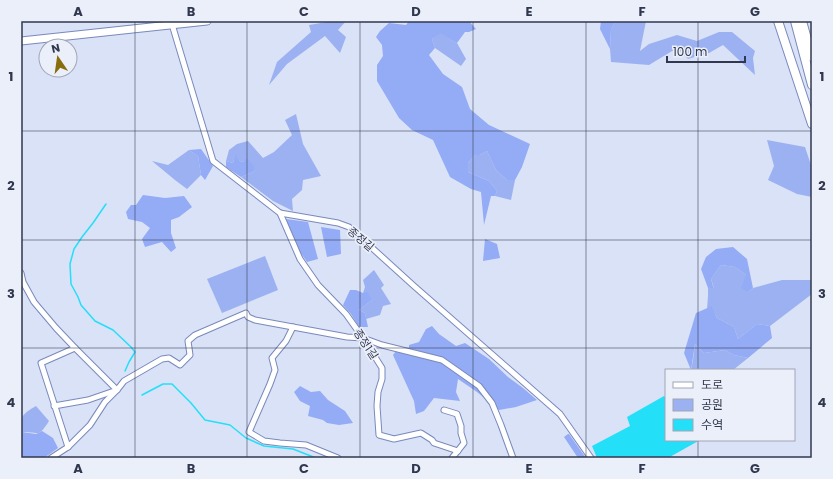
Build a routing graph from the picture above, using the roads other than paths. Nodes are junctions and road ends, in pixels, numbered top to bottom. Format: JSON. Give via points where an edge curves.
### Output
{"nodes":[{"id":1,"x":207,"y":21,"type":"edge"},
{"id":2,"x":778,"y":21,"type":"edge"},
{"id":3,"x":795,"y":21,"type":"edge"},
{"id":4,"x":802,"y":21,"type":"edge"},
{"id":5,"x":172,"y":23,"type":"edge"},
{"id":6,"x":21,"y":41,"type":"edge"},
{"id":7,"x":812,"y":57,"type":"edge"},
{"id":8,"x":812,"y":85,"type":"edge"},
{"id":9,"x":812,"y":124,"type":"edge"},
{"id":10,"x":280,"y":213,"type":"junction"},
{"id":11,"x":21,"y":273,"type":"edge"},
{"id":12,"x":293,"y":327,"type":"junction"},
{"id":13,"x":363,"y":338,"type":"junction"},
{"id":14,"x":75,"y":348,"type":"junction"},
{"id":15,"x":117,"y":390,"type":"junction"},
{"id":16,"x":54,"y":406,"type":"junction"},
{"id":17,"x":444,"y":410,"type":"dead end"},
{"id":18,"x":68,"y":447,"type":"junction"},
{"id":19,"x":458,"y":451,"type":"junction"},
{"id":20,"x":51,"y":458,"type":"edge"},
{"id":21,"x":338,"y":458,"type":"edge"},
{"id":22,"x":452,"y":458,"type":"edge"},
{"id":23,"x":513,"y":458,"type":"edge"},
{"id":24,"x":591,"y":458,"type":"edge"}],
"edges":[{"from":1,"to":5,"type":"main road"},
{"from":2,"to":9,"type":"main road"},
{"from":3,"to":8,"type":"main road"},
{"from":4,"to":7,"type":"main road"},
{"from":5,"to":6,"type":"main road"},
{"from":5,"to":10,"type":"street","name":"종정길","via":[[213,161]]},
{"from":10,"to":13,"type":"street","name":"종정1길","via":[[300,259],[318,285],[346,314]]},
{"from":10,"to":24,"type":"street","name":"종정길","via":[[349,227],[560,414]]},
{"from":11,"to":14,"type":"street","via":[[34,302]]},
{"from":12,"to":13,"type":"street"},
{"from":12,"to":15,"type":"street","via":[[255,320],[246,313],[195,335],[188,341],[190,355],[180,365],[168,358],[162,359],[124,381]]},
{"from":12,"to":21,"type":"street","via":[[286,341],[272,358],[275,370],[249,432],[264,440],[280,444],[306,445]]},
{"from":13,"to":19,"type":"street","name":"종정1길","via":[[382,368],[378,392],[379,435],[394,439],[421,433],[434,443]]},
{"from":13,"to":23,"type":"street","via":[[442,360],[479,386],[492,403]]},
{"from":14,"to":15,"type":"street"},
{"from":14,"to":16,"type":"street","via":[[41,363]]},
{"from":15,"to":16,"type":"street","via":[[88,400]]},
{"from":15,"to":18,"type":"street","via":[[105,402],[90,425]]},
{"from":16,"to":18,"type":"street"},
{"from":17,"to":19,"type":"street","via":[[456,414],[459,420],[464,443]]},
{"from":18,"to":20,"type":"street"},
{"from":19,"to":22,"type":"street"}]}
